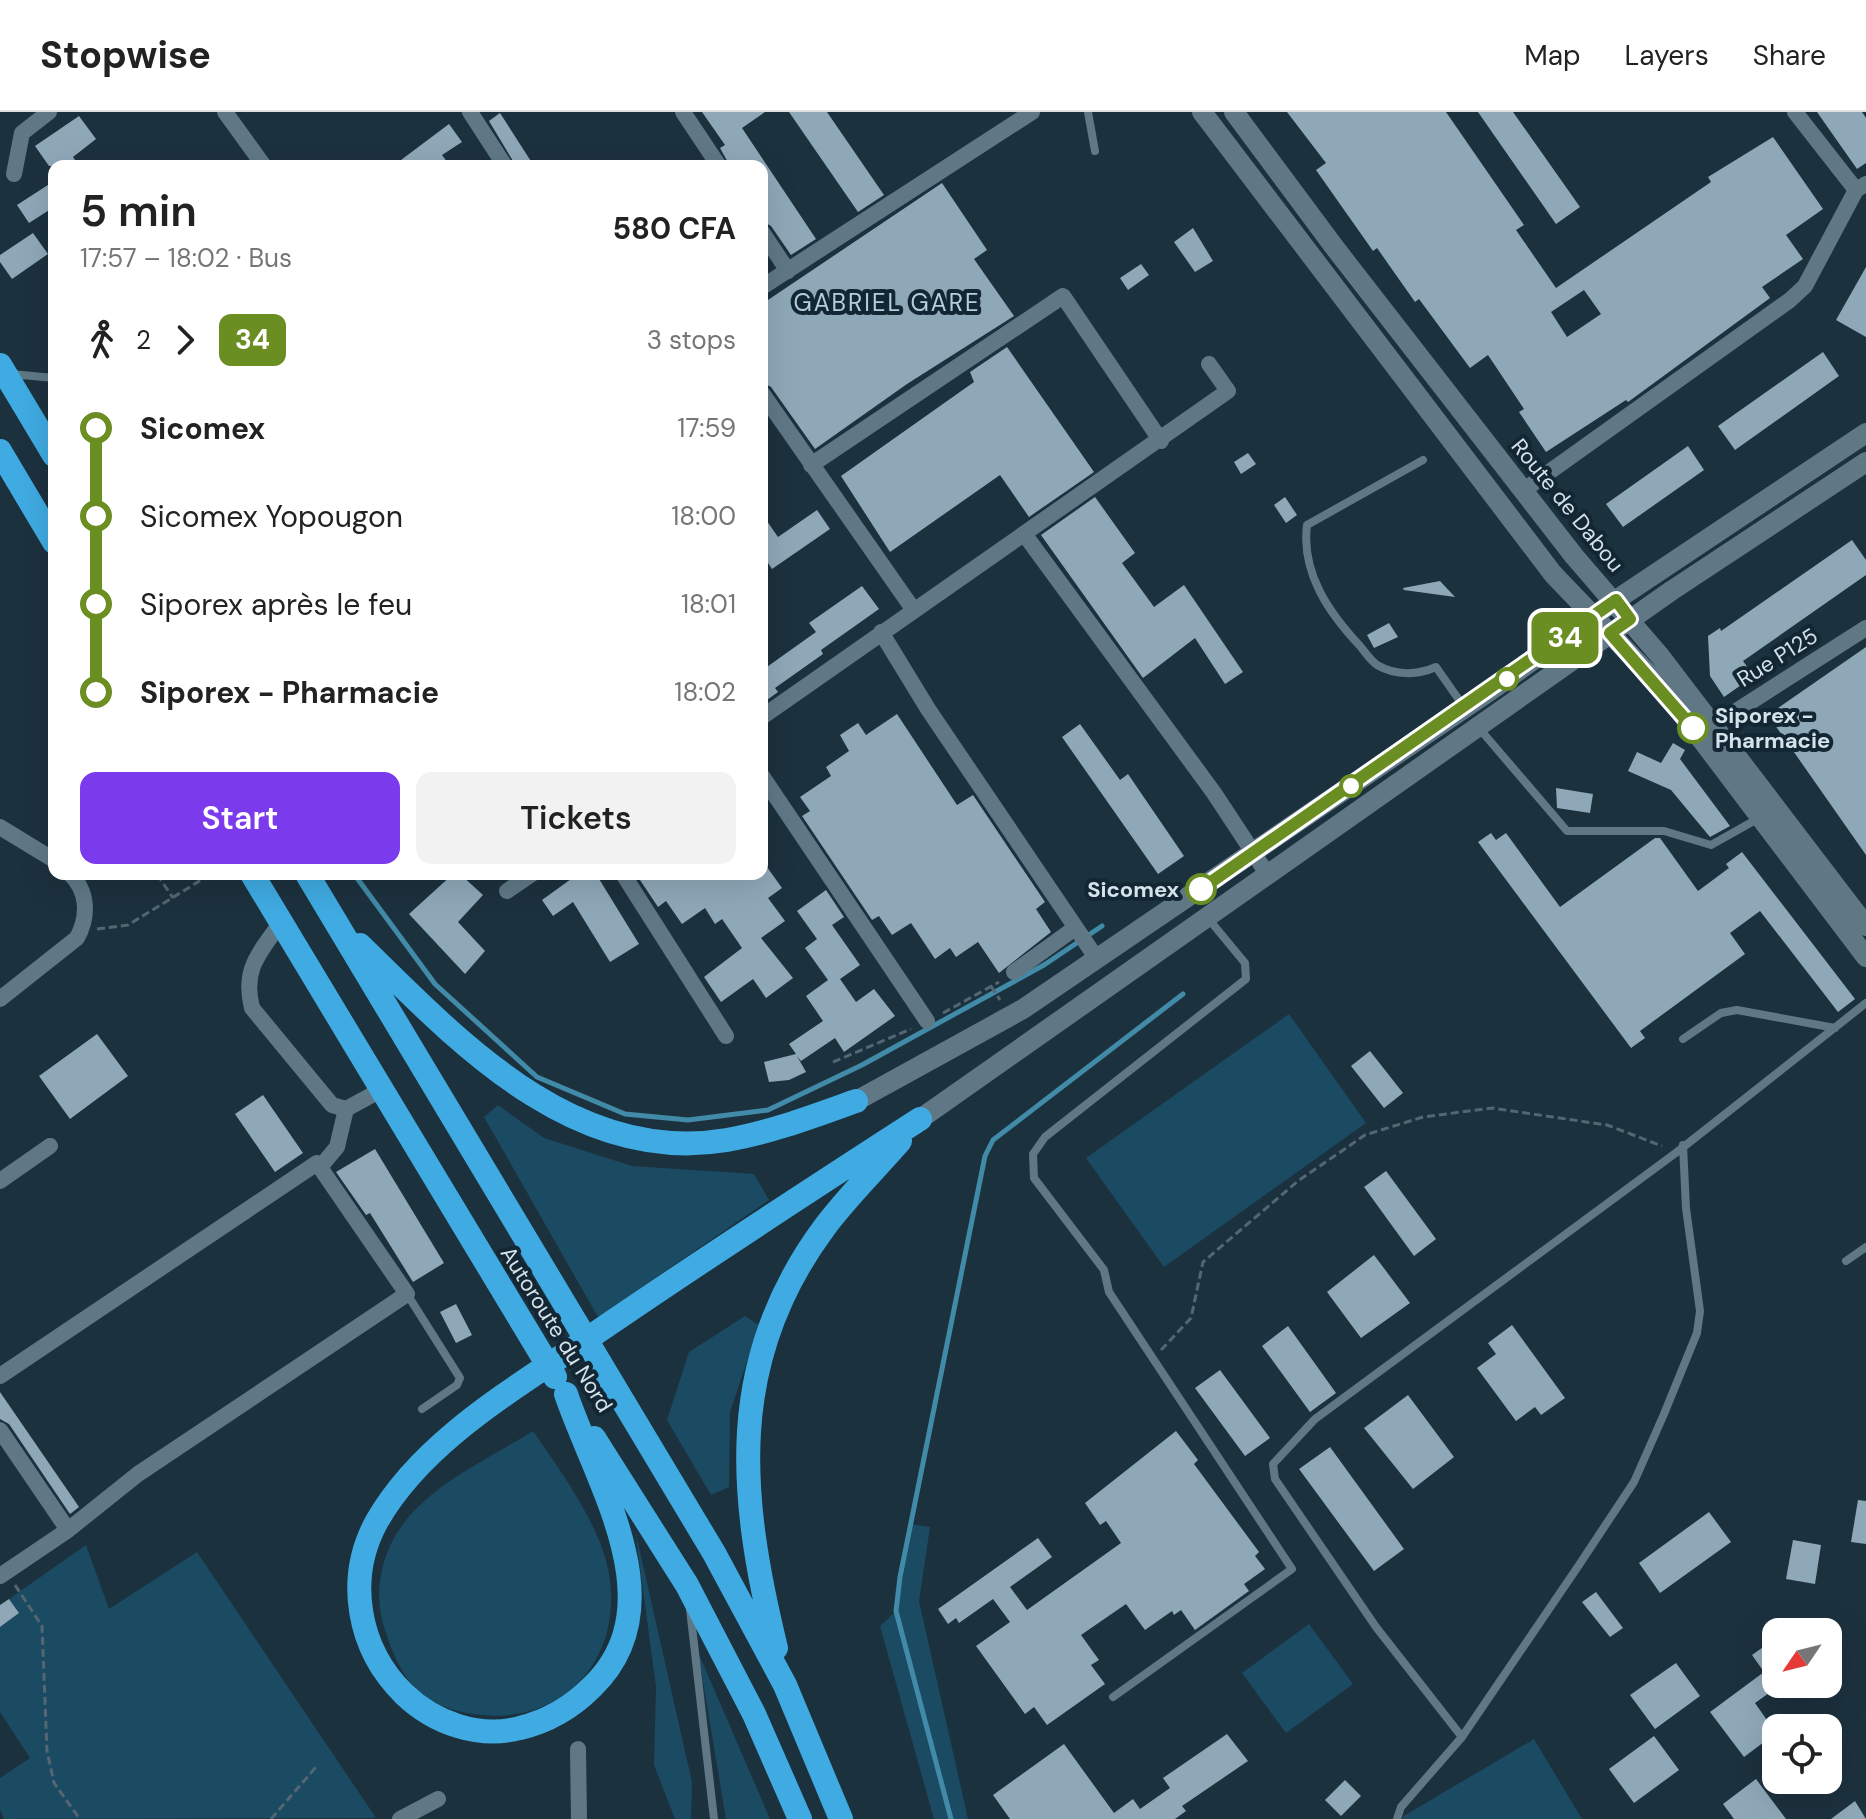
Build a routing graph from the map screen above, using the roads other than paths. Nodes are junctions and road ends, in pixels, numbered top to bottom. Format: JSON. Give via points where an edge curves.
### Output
{"nodes":[{"id":1,"x":49,"y":112,"type":"edge"},
{"id":2,"x":225,"y":112,"type":"edge"},
{"id":3,"x":470,"y":112,"type":"edge"},
{"id":4,"x":683,"y":112,"type":"edge"},
{"id":5,"x":1032,"y":112,"type":"edge"},
{"id":6,"x":1088,"y":112,"type":"edge"},
{"id":7,"x":1202,"y":112,"type":"edge"},
{"id":8,"x":1234,"y":112,"type":"edge"},
{"id":9,"x":1795,"y":112,"type":"edge"},
{"id":10,"x":1095,"y":151,"type":"dead end"},
{"id":11,"x":260,"y":160,"type":"edge"},
{"id":12,"x":501,"y":160,"type":"edge"},
{"id":13,"x":715,"y":160,"type":"edge"},
{"id":14,"x":14,"y":174,"type":"dead end"},
{"id":15,"x":1861,"y":187,"type":"edge"},
{"id":16,"x":768,"y":241,"type":"edge"},
{"id":17,"x":788,"y":271,"type":"junction"},
{"id":18,"x":768,"y":283,"type":"edge"},
{"id":19,"x":1209,"y":364,"type":"dead end"},
{"id":20,"x":2,"y":369,"type":"edge"},
{"id":21,"x":48,"y":377,"type":"edge"},
{"id":22,"x":768,"y":402,"type":"edge"},
{"id":23,"x":1866,"y":433,"type":"edge"},
{"id":24,"x":1161,"y":441,"type":"junction"},
{"id":25,"x":48,"y":445,"type":"edge"},
{"id":26,"x":0,"y":451,"type":"edge"},
{"id":27,"x":1423,"y":460,"type":"dead end"},
{"id":28,"x":1866,"y":462,"type":"edge"},
{"id":29,"x":811,"y":465,"type":"junction"},
{"id":30,"x":1524,"y":490,"type":"junction"},
{"id":31,"x":48,"y":532,"type":"edge"},
{"id":32,"x":1025,"y":535,"type":"junction"},
{"id":33,"x":1616,"y":600,"type":"junction"},
{"id":34,"x":913,"y":609,"type":"junction"},
{"id":35,"x":1594,"y":616,"type":"junction"},
{"id":36,"x":1630,"y":619,"type":"junction"},
{"id":37,"x":1866,"y":628,"type":"edge"},
{"id":38,"x":881,"y":632,"type":"junction"},
{"id":39,"x":1610,"y":633,"type":"junction"},
{"id":40,"x":1465,"y":707,"type":"junction"},
{"id":41,"x":768,"y":709,"type":"edge"},
{"id":42,"x":1713,"y":726,"type":"junction"},
{"id":43,"x":1478,"y":727,"type":"junction"},
{"id":44,"x":768,"y":785,"type":"edge"},
{"id":45,"x":1762,"y":816,"type":"junction"},
{"id":46,"x":0,"y":827,"type":"edge"},
{"id":47,"x":1253,"y":853,"type":"junction"},
{"id":48,"x":48,"y":856,"type":"edge"},
{"id":49,"x":1268,"y":875,"type":"junction"},
{"id":50,"x":74,"y":880,"type":"edge"},
{"id":51,"x":256,"y":880,"type":"edge"},
{"id":52,"x":311,"y":880,"type":"edge"},
{"id":53,"x":523,"y":880,"type":"edge"},
{"id":54,"x":627,"y":880,"type":"edge"},
{"id":55,"x":507,"y":891,"type":"dead end"},
{"id":56,"x":1206,"y":917,"type":"junction"},
{"id":57,"x":335,"y":921,"type":"junction"},
{"id":58,"x":281,"y":922,"type":"junction"},
{"id":59,"x":1866,"y":926,"type":"edge"},
{"id":60,"x":1076,"y":930,"type":"junction"},
{"id":61,"x":1094,"y":954,"type":"junction"},
{"id":62,"x":1866,"y":957,"type":"edge"},
{"id":63,"x":1014,"y":972,"type":"road end"},
{"id":64,"x":0,"y":999,"type":"edge"},
{"id":65,"x":1866,"y":1003,"type":"edge"},
{"id":66,"x":927,"y":1021,"type":"road end"},
{"id":67,"x":1835,"y":1028,"type":"junction"},
{"id":68,"x":726,"y":1036,"type":"dead end"},
{"id":69,"x":1683,"y":1039,"type":"dead end"},
{"id":70,"x":381,"y":1090,"type":"junction"},
{"id":71,"x":856,"y":1101,"type":"joint"},
{"id":72,"x":346,"y":1109,"type":"junction"},
{"id":73,"x":920,"y":1119,"type":"junction"},
{"id":74,"x":50,"y":1146,"type":"dead end"},
{"id":75,"x":1680,"y":1148,"type":"junction"},
{"id":76,"x":322,"y":1165,"type":"junction"},
{"id":77,"x":0,"y":1181,"type":"edge"},
{"id":78,"x":1866,"y":1247,"type":"edge"},
{"id":79,"x":1846,"y":1261,"type":"dead end"},
{"id":80,"x":407,"y":1294,"type":"junction"},
{"id":81,"x":0,"y":1376,"type":"edge"},
{"id":82,"x":566,"y":1394,"type":"junction"},
{"id":83,"x":422,"y":1409,"type":"dead end"},
{"id":84,"x":0,"y":1430,"type":"edge"},
{"id":85,"x":68,"y":1530,"type":"junction"},
{"id":86,"x":3,"y":1574,"type":"edge"},
{"id":87,"x":687,"y":1585,"type":"junction"},
{"id":88,"x":785,"y":1685,"type":"junction"},
{"id":89,"x":1113,"y":1697,"type":"dead end"},
{"id":90,"x":1462,"y":1737,"type":"junction"},
{"id":91,"x":578,"y":1749,"type":"dead end"},
{"id":92,"x":438,"y":1799,"type":"dead end"},
{"id":93,"x":400,"y":1819,"type":"edge"},
{"id":94,"x":579,"y":1819,"type":"edge"},
{"id":95,"x":714,"y":1819,"type":"edge"},
{"id":96,"x":800,"y":1819,"type":"edge"},
{"id":97,"x":841,"y":1819,"type":"edge"},
{"id":98,"x":1397,"y":1819,"type":"edge"}],
"edges":[{"from":1,"to":14,"type":"street","via":[[22,133]]},
{"from":2,"to":11,"type":"street"},
{"from":3,"to":12,"type":"street"},
{"from":4,"to":13,"type":"street"},
{"from":5,"to":17,"type":"street"},
{"from":6,"to":10,"type":"lane"},
{"from":7,"to":35,"type":"main road","via":[[1553,574]]},
{"from":8,"to":30,"type":"main road","name":"Route de Dabou"},
{"from":9,"to":15,"type":"street"},
{"from":15,"to":30,"type":"street","via":[[1805,286],[1790,300]]},
{"from":16,"to":17,"type":"street"},
{"from":17,"to":18,"type":"street"},
{"from":19,"to":24,"type":"street","via":[[1228,391]]},
{"from":20,"to":21,"type":"lane"},
{"from":20,"to":25,"type":"highway"},
{"from":22,"to":29,"type":"street"},
{"from":23,"to":33,"type":"main road"},
{"from":24,"to":29,"type":"street","via":[[1063,296]]},
{"from":24,"to":32,"type":"street"},
{"from":26,"to":31,"type":"highway"},
{"from":27,"to":40,"type":"lane","via":[[1307,525],[1305,542],[1329,613],[1377,665],[1416,676],[1436,667]]},
{"from":28,"to":36,"type":"main road"},
{"from":29,"to":34,"type":"street"},
{"from":30,"to":33,"type":"main road","name":"Route de Dabou"},
{"from":32,"to":34,"type":"street"},
{"from":32,"to":47,"type":"street"},
{"from":33,"to":35,"type":"main road"},
{"from":33,"to":36,"type":"main road","name":"Route de Dabou"},
{"from":34,"to":38,"type":"street"},
{"from":35,"to":39,"type":"main road"},
{"from":35,"to":40,"type":"main road"},
{"from":36,"to":39,"type":"main road"},
{"from":36,"to":42,"type":"main road","name":"Route de Dabou"},
{"from":37,"to":42,"type":"street","name":"Rue P125"},
{"from":38,"to":41,"type":"street"},
{"from":38,"to":60,"type":"street"},
{"from":39,"to":43,"type":"main road"},
{"from":39,"to":45,"type":"main road","via":[[1664,690]]},
{"from":40,"to":47,"type":"main road"},
{"from":42,"to":59,"type":"main road","name":"Route de Dabou"},
{"from":43,"to":45,"type":"lane","via":[[1567,831],[1664,831],[1711,845]]},
{"from":43,"to":49,"type":"main road"},
{"from":44,"to":66,"type":"street"},
{"from":45,"to":62,"type":"main road"},
{"from":46,"to":48,"type":"street"},
{"from":47,"to":49,"type":"street"},
{"from":47,"to":61,"type":"main road"},
{"from":49,"to":56,"type":"main road"},
{"from":50,"to":64,"type":"street","via":[[85,901],[82,929],[70,946]]},
{"from":51,"to":58,"type":"highway","name":"Autoroute du Nord"},
{"from":52,"to":57,"type":"highway","name":"Autoroute du Nord"},
{"from":53,"to":55,"type":"street"},
{"from":54,"to":68,"type":"street"},
{"from":56,"to":73,"type":"main road"},
{"from":56,"to":89,"type":"lane","via":[[1245,963],[1246,979],[1045,1137],[1033,1154],[1034,1178],[1104,1270],[1109,1292],[1292,1569]]},
{"from":57,"to":71,"type":"highway","via":[[484,1062],[536,1098],[584,1122],[635,1137],[725,1140]]},
{"from":57,"to":88,"type":"highway","name":"Autoroute du Nord","via":[[714,1553]]},
{"from":58,"to":70,"type":"highway","name":"Autoroute du Nord"},
{"from":58,"to":72,"type":"street","via":[[249,969],[252,1008],[332,1105]]},
{"from":60,"to":61,"type":"street"},
{"from":60,"to":63,"type":"street"},
{"from":61,"to":71,"type":"main road","via":[[967,1042]]},
{"from":65,"to":67,"type":"lane"},
{"from":67,"to":69,"type":"lane","via":[[1737,1010],[1721,1013]]},
{"from":67,"to":75,"type":"lane"},
{"from":70,"to":72,"type":"street"},
{"from":70,"to":82,"type":"highway","name":"Autoroute du Nord"},
{"from":72,"to":76,"type":"street","via":[[337,1147]]},
{"from":73,"to":82,"type":"highway","via":[[490,1406],[422,1465],[384,1511],[363,1555],[359,1586],[364,1631],[380,1665],[402,1692],[417,1706],[457,1726],[497,1731],[546,1720],[578,1700],[612,1663],[623,1641],[630,1583],[619,1531]]},
{"from":73,"to":88,"type":"highway","via":[[824,1228],[788,1285],[758,1359],[748,1421],[748,1488],[759,1578]]},
{"from":74,"to":77,"type":"street"},
{"from":75,"to":90,"type":"lane","via":[[1700,1311],[1697,1333],[1634,1482]]},
{"from":75,"to":90,"type":"lane","via":[[1315,1419],[1273,1464],[1275,1479],[1376,1627]]},
{"from":76,"to":80,"type":"street"},
{"from":76,"to":81,"type":"street","via":[[311,1165]]},
{"from":78,"to":79,"type":"lane"},
{"from":80,"to":83,"type":"lane","via":[[460,1378]]},
{"from":80,"to":85,"type":"street","via":[[138,1474]]},
{"from":82,"to":87,"type":"highway","name":"Autoroute du Nord"},
{"from":84,"to":85,"type":"street"},
{"from":85,"to":86,"type":"street"},
{"from":87,"to":95,"type":"lane"},
{"from":87,"to":96,"type":"highway","name":"Autoroute du Nord","via":[[754,1714]]},
{"from":88,"to":97,"type":"highway","name":"Autoroute du Nord"},
{"from":90,"to":98,"type":"lane","via":[[1401,1807]]},
{"from":91,"to":94,"type":"street"},
{"from":92,"to":93,"type":"street"}]}
